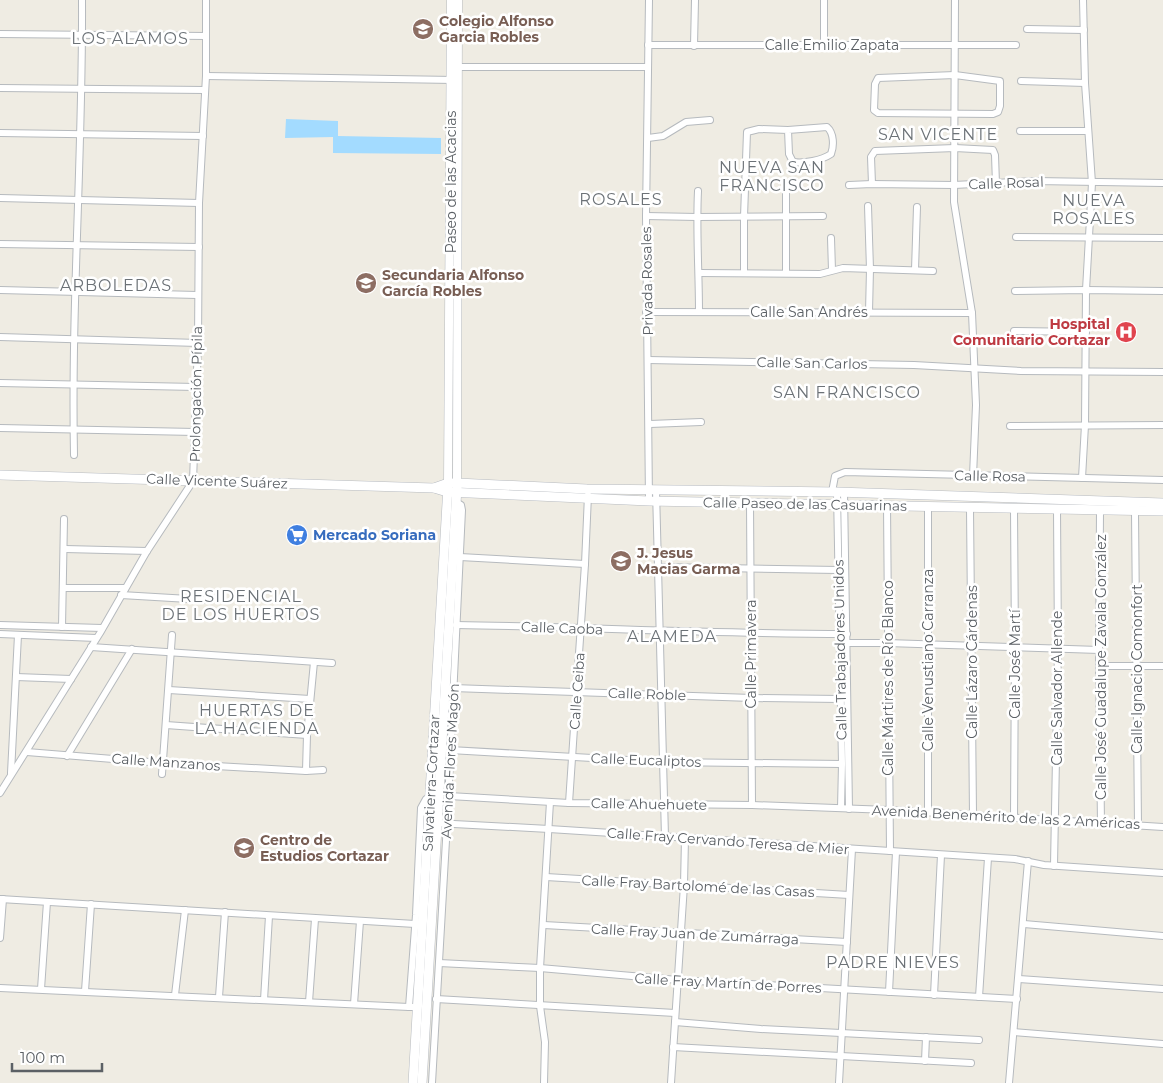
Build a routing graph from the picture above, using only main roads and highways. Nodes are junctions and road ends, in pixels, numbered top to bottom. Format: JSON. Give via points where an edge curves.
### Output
{"nodes":[{"id":1,"x":0,"y":475,"type":"edge"},
{"id":2,"x":453,"y":490,"type":"junction"},
{"id":3,"x":1163,"y":503,"type":"edge"},
{"id":4,"x":1163,"y":511,"type":"edge"},
{"id":5,"x":433,"y":823,"type":"junction"},
{"id":6,"x":413,"y":1083,"type":"edge"},
{"id":7,"x":422,"y":1083,"type":"edge"}],
"edges":[{"from":1,"to":2,"type":"main road","name":"Calle Vicente Suárez"},
{"from":2,"to":3,"type":"main road","name":"Calle Paseo de las Casuarinas","via":[[836,489]]},
{"from":2,"to":4,"type":"main road","name":"Calle Paseo de las Casuarinas","via":[[653,501]]},
{"from":2,"to":5,"type":"main road","name":"Salvatierra-Cortazar"},
{"from":5,"to":6,"type":"main road","name":"Salvatierra-Cortazar","via":[[419,915],[413,1007]]},
{"from":5,"to":7,"type":"main road","name":"Salvatierra-Cortazar"}]}
